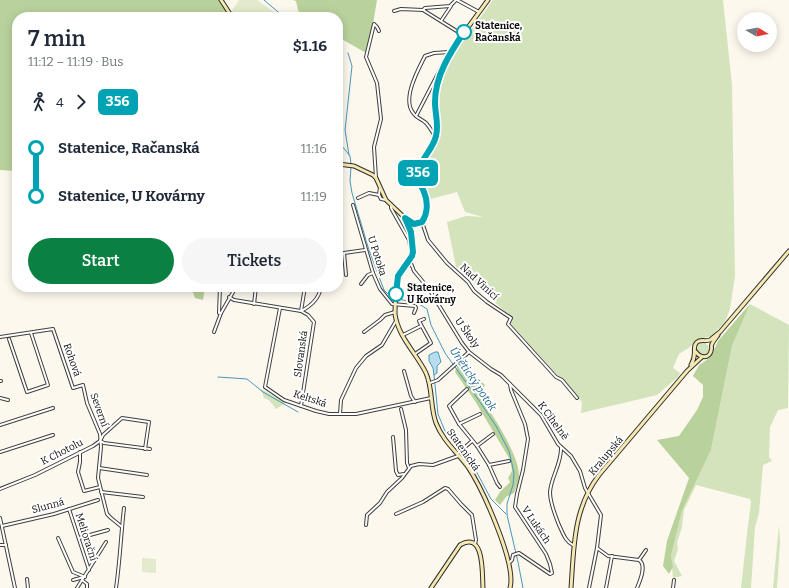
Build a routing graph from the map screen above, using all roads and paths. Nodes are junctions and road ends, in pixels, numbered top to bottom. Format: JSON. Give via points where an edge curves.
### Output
{"nodes":[{"id":1,"x":220,"y":0,"type":"edge"},
{"id":2,"x":457,"y":0,"type":"edge"},
{"id":3,"x":488,"y":0,"type":"edge"},
{"id":4,"x":452,"y":5,"type":"junction"},
{"id":5,"x":424,"y":10,"type":"junction"},
{"id":6,"x":394,"y":11,"type":"dead end"},
{"id":7,"x":228,"y":12,"type":"edge"},
{"id":8,"x":478,"y":12,"type":"junction"},
{"id":9,"x":441,"y":21,"type":"junction"},
{"id":10,"x":379,"y":32,"type":"dead end"},
{"id":11,"x":463,"y":35,"type":"junction"},
{"id":12,"x":450,"y":52,"type":"junction"},
{"id":13,"x":445,"y":61,"type":"junction"},
{"id":14,"x":416,"y":116,"type":"junction"},
{"id":15,"x":436,"y":137,"type":"junction"},
{"id":16,"x":343,"y":165,"type":"edge"},
{"id":17,"x":376,"y":178,"type":"junction"},
{"id":18,"x":380,"y":186,"type":"junction"},
{"id":19,"x":379,"y":195,"type":"junction"},
{"id":20,"x":358,"y":198,"type":"dead end"},
{"id":21,"x":386,"y":200,"type":"junction"},
{"id":22,"x":353,"y":205,"type":"dead end"},
{"id":23,"x":391,"y":205,"type":"junction"},
{"id":24,"x":405,"y":218,"type":"junction"},
{"id":25,"x":422,"y":222,"type":"junction"},
{"id":26,"x":414,"y":224,"type":"junction"},
{"id":27,"x":411,"y":232,"type":"junction"},
{"id":28,"x":366,"y":250,"type":"junction"},
{"id":29,"x":788,"y":252,"type":"edge"},
{"id":30,"x":412,"y":256,"type":"junction"},
{"id":31,"x":410,"y":260,"type":"junction"},
{"id":32,"x":373,"y":273,"type":"junction"},
{"id":33,"x":346,"y":275,"type":"dead end"},
{"id":34,"x":361,"y":284,"type":"dead end"},
{"id":35,"x":220,"y":292,"type":"edge"},
{"id":36,"x":232,"y":292,"type":"edge"},
{"id":37,"x":255,"y":292,"type":"edge"},
{"id":38,"x":304,"y":292,"type":"edge"},
{"id":39,"x":320,"y":292,"type":"edge"},
{"id":40,"x":229,"y":297,"type":"junction"},
{"id":41,"x":396,"y":303,"type":"junction"},
{"id":42,"x":254,"y":304,"type":"junction"},
{"id":43,"x":280,"y":308,"type":"junction"},
{"id":44,"x":301,"y":311,"type":"junction"},
{"id":45,"x":395,"y":312,"type":"junction"},
{"id":46,"x":220,"y":313,"type":"junction"},
{"id":47,"x":414,"y":313,"type":"dead end"},
{"id":48,"x":424,"y":319,"type":"dead end"},
{"id":49,"x":396,"y":320,"type":"junction"},
{"id":50,"x":421,"y":326,"type":"junction"},
{"id":51,"x":214,"y":332,"type":"dead end"},
{"id":52,"x":364,"y":332,"type":"dead end"},
{"id":53,"x":720,"y":332,"type":"junction"},
{"id":54,"x":31,"y":333,"type":"junction"},
{"id":55,"x":403,"y":335,"type":"junction"},
{"id":56,"x":0,"y":337,"type":"edge"},
{"id":57,"x":9,"y":339,"type":"dead end"},
{"id":58,"x":706,"y":341,"type":"junction"},
{"id":59,"x":712,"y":347,"type":"junction"},
{"id":60,"x":695,"y":351,"type":"junction"},
{"id":61,"x":469,"y":352,"type":"junction"},
{"id":62,"x":415,"y":354,"type":"junction"},
{"id":63,"x":702,"y":357,"type":"junction"},
{"id":64,"x":404,"y":371,"type":"dead end"},
{"id":65,"x":687,"y":371,"type":"junction"},
{"id":66,"x":432,"y":383,"type":"junction"},
{"id":67,"x":510,"y":384,"type":"junction"},
{"id":68,"x":82,"y":385,"type":"joint"},
{"id":69,"x":467,"y":389,"type":"dead end"},
{"id":70,"x":0,"y":398,"type":"edge"},
{"id":71,"x":431,"y":398,"type":"junction"},
{"id":72,"x":577,"y":398,"type":"dead end"},
{"id":73,"x":8,"y":400,"type":"dead end"},
{"id":74,"x":416,"y":402,"type":"junction"},
{"id":75,"x":301,"y":406,"type":"junction"},
{"id":76,"x":53,"y":408,"type":"dead end"},
{"id":77,"x":401,"y":409,"type":"dead end"},
{"id":78,"x":340,"y":414,"type":"junction"},
{"id":79,"x":480,"y":414,"type":"dead end"},
{"id":80,"x":459,"y":424,"type":"junction"},
{"id":81,"x":0,"y":425,"type":"edge"},
{"id":82,"x":493,"y":434,"type":"dead end"},
{"id":83,"x":53,"y":435,"type":"dead end"},
{"id":84,"x":393,"y":437,"type":"dead end"},
{"id":85,"x":100,"y":441,"type":"junction"},
{"id":86,"x":472,"y":441,"type":"junction"},
{"id":87,"x":477,"y":446,"type":"junction"},
{"id":88,"x":561,"y":447,"type":"junction"},
{"id":89,"x":145,"y":449,"type":"junction"},
{"id":90,"x":150,"y":449,"type":"dead end"},
{"id":91,"x":0,"y":452,"type":"edge"},
{"id":92,"x":80,"y":452,"type":"junction"},
{"id":93,"x":458,"y":455,"type":"junction"},
{"id":94,"x":508,"y":461,"type":"dead end"},
{"id":95,"x":489,"y":465,"type":"junction"},
{"id":96,"x":99,"y":468,"type":"junction"},
{"id":97,"x":409,"y":468,"type":"junction"},
{"id":98,"x":405,"y":474,"type":"junction"},
{"id":99,"x":147,"y":475,"type":"dead end"},
{"id":100,"x":100,"y":487,"type":"junction"},
{"id":101,"x":500,"y":487,"type":"dead end"},
{"id":102,"x":0,"y":489,"type":"edge"},
{"id":103,"x":101,"y":492,"type":"junction"},
{"id":104,"x":588,"y":492,"type":"junction"},
{"id":105,"x":143,"y":497,"type":"dead end"},
{"id":106,"x":98,"y":500,"type":"dead end"},
{"id":107,"x":124,"y":508,"type":"dead end"},
{"id":108,"x":69,"y":509,"type":"junction"},
{"id":109,"x":396,"y":514,"type":"dead end"},
{"id":110,"x":0,"y":518,"type":"edge"},
{"id":111,"x":366,"y":525,"type":"dead end"},
{"id":112,"x":2,"y":526,"type":"junction"},
{"id":113,"x":122,"y":527,"type":"junction"},
{"id":114,"x":108,"y":530,"type":"dead end"},
{"id":115,"x":58,"y":538,"type":"dead end"},
{"id":116,"x":79,"y":538,"type":"junction"},
{"id":117,"x":106,"y":542,"type":"dead end"},
{"id":118,"x":475,"y":544,"type":"junction"},
{"id":119,"x":0,"y":545,"type":"edge"},
{"id":120,"x":6,"y":545,"type":"junction"},
{"id":121,"x":574,"y":545,"type":"junction"},
{"id":122,"x":597,"y":548,"type":"junction"},
{"id":123,"x":646,"y":550,"type":"dead end"},
{"id":124,"x":612,"y":556,"type":"junction"},
{"id":125,"x":639,"y":560,"type":"junction"},
{"id":126,"x":509,"y":563,"type":"junction"},
{"id":127,"x":89,"y":570,"type":"junction"},
{"id":128,"x":86,"y":577,"type":"junction"},
{"id":129,"x":27,"y":579,"type":"dead end"},
{"id":130,"x":73,"y":580,"type":"dead end"},
{"id":131,"x":82,"y":580,"type":"junction"},
{"id":132,"x":674,"y":580,"type":"dead end"},
{"id":133,"x":15,"y":588,"type":"edge"},
{"id":134,"x":28,"y":588,"type":"edge"},
{"id":135,"x":77,"y":588,"type":"edge"},
{"id":136,"x":87,"y":588,"type":"edge"},
{"id":137,"x":116,"y":588,"type":"edge"},
{"id":138,"x":431,"y":588,"type":"edge"},
{"id":139,"x":483,"y":588,"type":"edge"},
{"id":140,"x":510,"y":588,"type":"edge"},
{"id":141,"x":571,"y":588,"type":"edge"},
{"id":142,"x":589,"y":588,"type":"edge"},
{"id":143,"x":606,"y":588,"type":"edge"},
{"id":144,"x":637,"y":588,"type":"edge"},
{"id":145,"x":673,"y":588,"type":"edge"}],
"edges":[{"from":1,"to":7,"type":"street"},
{"from":2,"to":4,"type":"street"},
{"from":2,"to":8,"type":"street"},
{"from":3,"to":8,"type":"street"},
{"from":4,"to":5,"type":"street"},
{"from":4,"to":9,"type":"street"},
{"from":5,"to":6,"type":"street"},
{"from":5,"to":9,"type":"street"},
{"from":8,"to":11,"type":"street"},
{"from":9,"to":11,"type":"street"},
{"from":10,"to":17,"type":"street","via":[[374,24],[366,57],[378,83],[381,119],[374,147]]},
{"from":11,"to":12,"type":"street"},
{"from":12,"to":13,"type":"street"},
{"from":12,"to":14,"type":"street","via":[[425,56],[410,93],[409,104]]},
{"from":13,"to":14,"type":"street"},
{"from":13,"to":15,"type":"street","via":[[435,102]]},
{"from":14,"to":15,"type":"street","via":[[427,123]]},
{"from":15,"to":25,"type":"street","via":[[417,176],[426,200],[425,217]]},
{"from":16,"to":17,"type":"street","via":[[364,170]]},
{"from":17,"to":18,"type":"street","name":"Statenická"},
{"from":18,"to":19,"type":"street"},
{"from":18,"to":21,"type":"street","name":"Statenická"},
{"from":19,"to":20,"type":"street","via":[[369,193]]},
{"from":19,"to":21,"type":"street"},
{"from":21,"to":23,"type":"street","name":"Statenická"},
{"from":22,"to":28,"type":"street","name":"U Potoka"},
{"from":23,"to":24,"type":"street","name":"Statenická"},
{"from":23,"to":30,"type":"street","via":[[408,240]]},
{"from":24,"to":26,"type":"street","name":"Statenická"},
{"from":24,"to":27,"type":"street","name":"Statenická"},
{"from":25,"to":26,"type":"street"},
{"from":25,"to":72,"type":"street","name":"Nad Vinicí","via":[[428,240],[447,263],[474,291],[511,318],[508,324]]},
{"from":26,"to":27,"type":"street","name":"Statenická"},
{"from":27,"to":30,"type":"street","name":"Statenická"},
{"from":28,"to":32,"type":"street","name":"U Potoka"},
{"from":28,"to":33,"type":"street","via":[[344,253]]},
{"from":29,"to":53,"type":"street"},
{"from":30,"to":31,"type":"street","name":"Statenická"},
{"from":31,"to":41,"type":"street","name":"Statenická","via":[[397,278]]},
{"from":31,"to":61,"type":"street","name":"U Školy","via":[[414,271],[429,289]]},
{"from":32,"to":34,"type":"street"},
{"from":32,"to":41,"type":"street","name":"U Potoka","via":[[380,289],[392,304]]},
{"from":35,"to":46,"type":"street"},
{"from":36,"to":40,"type":"street"},
{"from":37,"to":42,"type":"street"},
{"from":38,"to":44,"type":"street"},
{"from":39,"to":44,"type":"street","via":[[315,302]]},
{"from":40,"to":42,"type":"street"},
{"from":40,"to":46,"type":"street"},
{"from":41,"to":45,"type":"street","name":"Statenická"},
{"from":41,"to":47,"type":"street","via":[[415,306]]},
{"from":42,"to":43,"type":"street"},
{"from":43,"to":44,"type":"street"},
{"from":43,"to":75,"type":"street","name":"Keltská","via":[[265,387],[284,400]]},
{"from":44,"to":75,"type":"street","name":"Slovanská","via":[[314,322]]},
{"from":45,"to":49,"type":"street","name":"Statenická"},
{"from":45,"to":52,"type":"street","via":[[385,315]]},
{"from":46,"to":51,"type":"street"},
{"from":48,"to":50,"type":"street","via":[[419,321]]},
{"from":49,"to":55,"type":"street","name":"Statenická"},
{"from":49,"to":78,"type":"street","via":[[382,345],[366,356],[356,368],[342,400]]},
{"from":50,"to":55,"type":"street"},
{"from":50,"to":62,"type":"street","via":[[431,343]]},
{"from":53,"to":58,"type":"street"},
{"from":53,"to":59,"type":"street"},
{"from":54,"to":56,"type":"street"},
{"from":54,"to":57,"type":"street","via":[[48,385],[27,392]]},
{"from":54,"to":68,"type":"street","name":"Rohová","via":[[54,329],[73,388]]},
{"from":55,"to":62,"type":"street","name":"Statenická"},
{"from":58,"to":59,"type":"street"},
{"from":58,"to":60,"type":"street","via":[[698,342]]},
{"from":59,"to":63,"type":"street","via":[[709,354]]},
{"from":60,"to":63,"type":"street"},
{"from":60,"to":65,"type":"street","via":[[694,359]]},
{"from":61,"to":66,"type":"street"},
{"from":61,"to":67,"type":"street","name":"U Školy"},
{"from":62,"to":66,"type":"street","name":"Statenická"},
{"from":63,"to":65,"type":"street","name":"Kralupská"},
{"from":64,"to":74,"type":"street","via":[[411,396]]},
{"from":65,"to":104,"type":"street","name":"Kralupská","via":[[599,475]]},
{"from":66,"to":71,"type":"street","name":"Statenická"},
{"from":67,"to":88,"type":"street","name":"K Cihelně","via":[[541,415]]},
{"from":67,"to":126,"type":"street","name":"V Lukách","via":[[528,435],[515,507],[547,556],[552,573],[543,570],[519,553],[513,555]]},
{"from":68,"to":85,"type":"street","name":"Severní","via":[[98,428]]},
{"from":69,"to":80,"type":"street","via":[[449,406]]},
{"from":70,"to":73,"type":"street"},
{"from":71,"to":74,"type":"street","name":"Keltská"},
{"from":71,"to":93,"type":"street","name":"Statenická","via":[[437,424]]},
{"from":74,"to":78,"type":"street","name":"Keltská","via":[[356,414]]},
{"from":75,"to":78,"type":"street","name":"Keltská"},
{"from":76,"to":81,"type":"street"},
{"from":77,"to":97,"type":"street","via":[[406,430]]},
{"from":79,"to":80,"type":"street"},
{"from":80,"to":86,"type":"street"},
{"from":82,"to":87,"type":"street"},
{"from":83,"to":91,"type":"street"},
{"from":84,"to":98,"type":"street","via":[[396,471],[398,475]]},
{"from":85,"to":89,"type":"street"},
{"from":85,"to":89,"type":"street","name":"K Chotolu","via":[[122,418],[149,422]]},
{"from":85,"to":92,"type":"street","name":"K Chotolu"},
{"from":85,"to":96,"type":"street","name":"Severní"},
{"from":86,"to":87,"type":"street"},
{"from":86,"to":93,"type":"street"},
{"from":87,"to":95,"type":"street"},
{"from":88,"to":104,"type":"street","name":"K Cihelně","via":[[571,456]]},
{"from":88,"to":121,"type":"street","via":[[550,492],[556,517],[567,541]]},
{"from":89,"to":90,"type":"street"},
{"from":92,"to":100,"type":"street","via":[[78,472],[84,492]]},
{"from":92,"to":102,"type":"street","name":"K Chotolu"},
{"from":93,"to":97,"type":"street","via":[[433,465],[419,464]]},
{"from":93,"to":126,"type":"street","name":"Statenická","via":[[483,494]]},
{"from":94,"to":95,"type":"street"},
{"from":95,"to":101,"type":"street"},
{"from":96,"to":99,"type":"street"},
{"from":96,"to":100,"type":"street","name":"Severní"},
{"from":97,"to":98,"type":"street"},
{"from":98,"to":111,"type":"street","via":[[367,515]]},
{"from":100,"to":103,"type":"street","name":"Severní"},
{"from":103,"to":105,"type":"street"},
{"from":103,"to":113,"type":"street","name":"Severní","via":[[107,514]]},
{"from":104,"to":121,"type":"street","name":"Kralupská"},
{"from":104,"to":122,"type":"street","name":"K Cihelně","via":[[600,516]]},
{"from":106,"to":108,"type":"street","name":"Slunná"},
{"from":107,"to":113,"type":"street"},
{"from":108,"to":112,"type":"street","name":"Slunná"},
{"from":108,"to":116,"type":"street","name":"Meliorační"},
{"from":109,"to":118,"type":"street","via":[[448,488],[472,515]]},
{"from":110,"to":112,"type":"street"},
{"from":112,"to":120,"type":"street"},
{"from":113,"to":137,"type":"street"},
{"from":114,"to":116,"type":"street"},
{"from":115,"to":128,"type":"street","via":[[73,572]]},
{"from":116,"to":127,"type":"street","name":"Meliorační"},
{"from":117,"to":127,"type":"street"},
{"from":118,"to":138,"type":"street","via":[[470,542],[460,545]]},
{"from":118,"to":139,"type":"street","via":[[481,557]]},
{"from":119,"to":120,"type":"street"},
{"from":120,"to":133,"type":"street"},
{"from":121,"to":141,"type":"street","name":"Kralupská"},
{"from":122,"to":124,"type":"street"},
{"from":122,"to":142,"type":"street","name":"K Cihelně"},
{"from":123,"to":125,"type":"street"},
{"from":124,"to":125,"type":"street"},
{"from":124,"to":143,"type":"street"},
{"from":125,"to":144,"type":"street","via":[[643,565]]},
{"from":126,"to":140,"type":"street","name":"Statenická","via":[[512,579]]},
{"from":127,"to":128,"type":"street"},
{"from":128,"to":130,"type":"street"},
{"from":128,"to":131,"type":"street"},
{"from":129,"to":134,"type":"street"},
{"from":131,"to":135,"type":"street"},
{"from":131,"to":136,"type":"street","via":[[87,584]]},
{"from":132,"to":145,"type":"street"}]}
